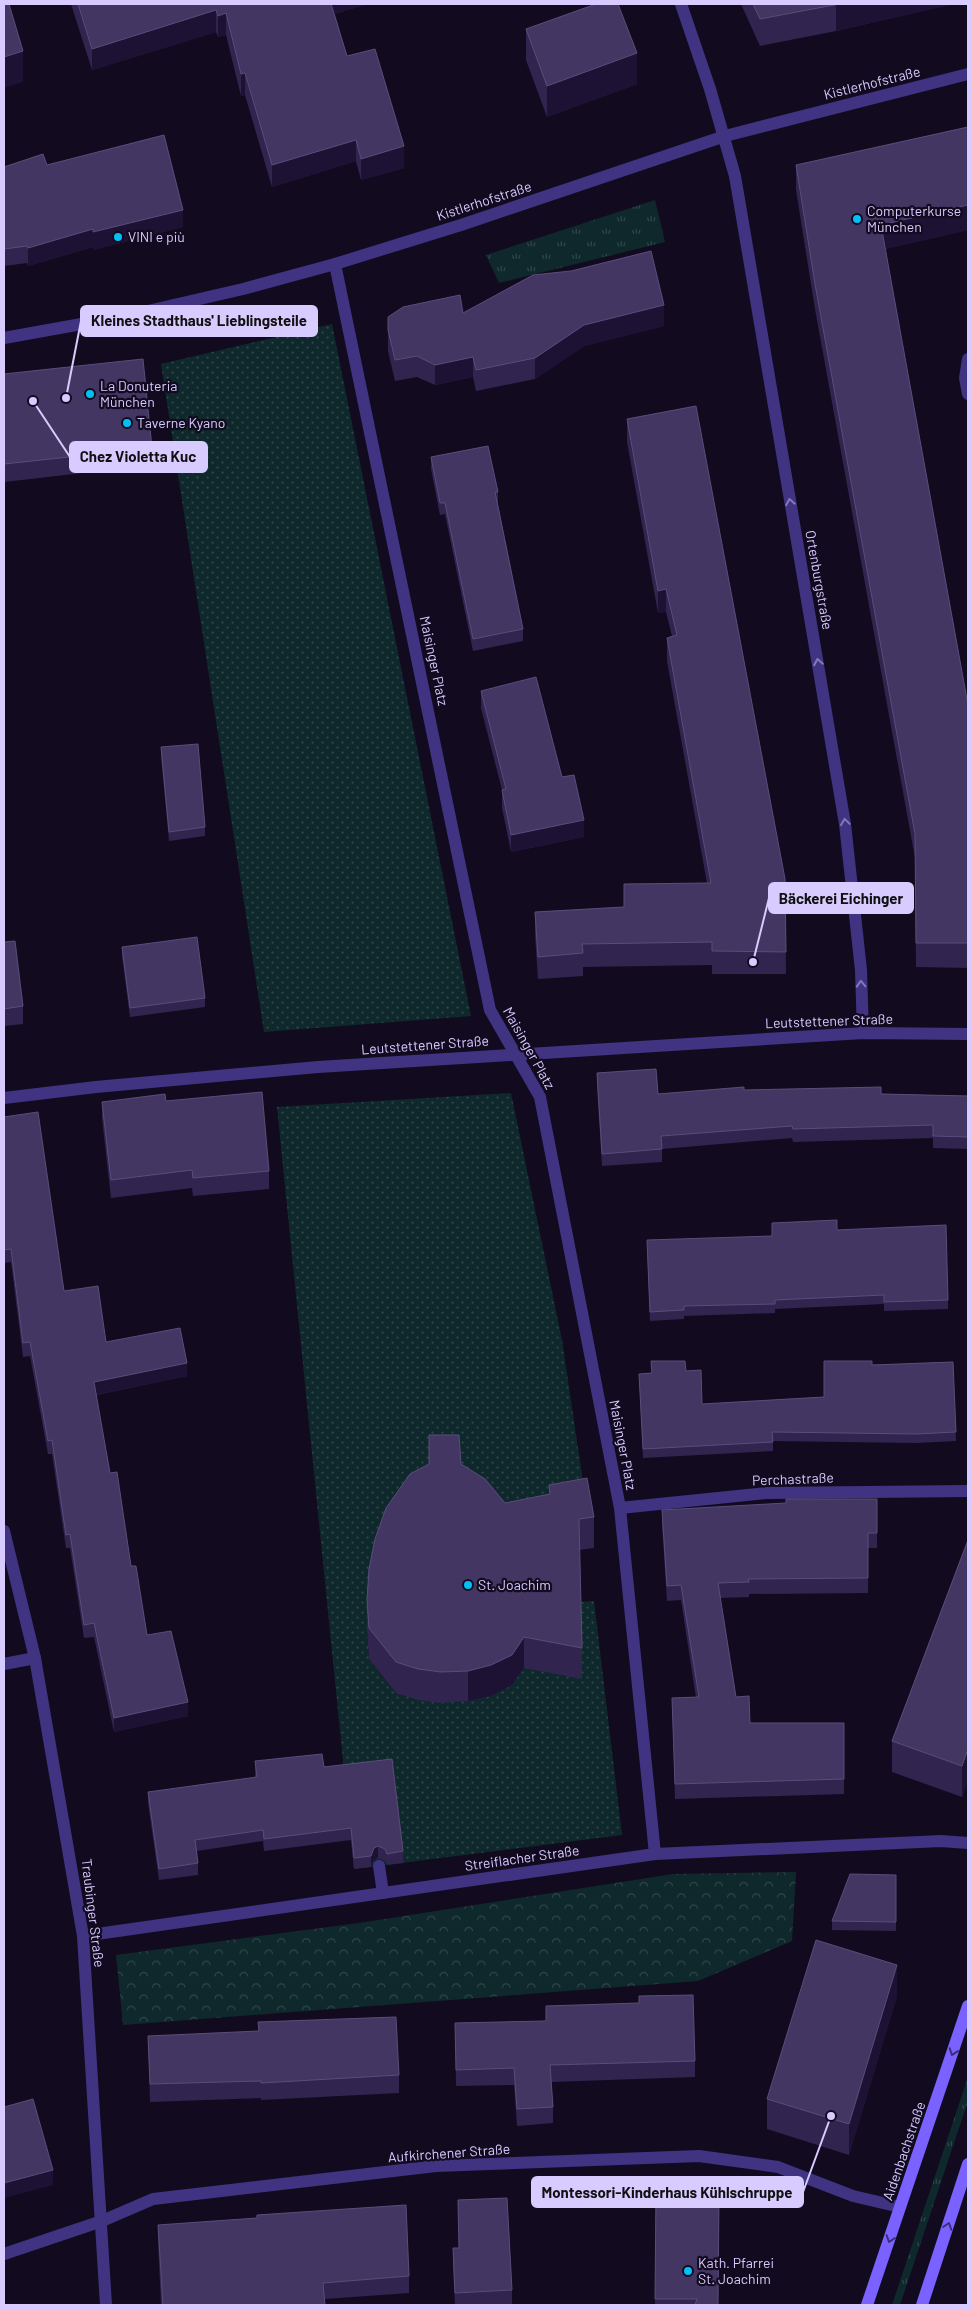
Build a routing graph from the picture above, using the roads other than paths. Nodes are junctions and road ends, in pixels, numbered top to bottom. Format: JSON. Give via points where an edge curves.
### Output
{"nodes":[{"id":1,"x":681,"y":4,"type":"edge"},
{"id":2,"x":968,"y":74,"type":"edge"},
{"id":3,"x":725,"y":136,"type":"junction"},
{"id":4,"x":335,"y":264,"type":"junction"},
{"id":5,"x":4,"y":338,"type":"edge"},
{"id":6,"x":968,"y":359,"type":"edge"},
{"id":7,"x":968,"y":394,"type":"edge"},
{"id":8,"x":863,"y":1033,"type":"junction"},
{"id":9,"x":968,"y":1034,"type":"edge"},
{"id":10,"x":516,"y":1055,"type":"junction"},
{"id":11,"x":4,"y":1098,"type":"edge"},
{"id":12,"x":968,"y":1491,"type":"edge"},
{"id":13,"x":620,"y":1508,"type":"junction"},
{"id":14,"x":4,"y":1531,"type":"edge"},
{"id":15,"x":35,"y":1658,"type":"junction"},
{"id":16,"x":4,"y":1664,"type":"edge"},
{"id":17,"x":968,"y":1843,"type":"edge"},
{"id":18,"x":655,"y":1854,"type":"junction"},
{"id":19,"x":379,"y":1866,"type":"dead end"},
{"id":20,"x":383,"y":1893,"type":"junction"},
{"id":21,"x":83,"y":1936,"type":"junction"},
{"id":22,"x":968,"y":2006,"type":"edge"},
{"id":23,"x":968,"y":2164,"type":"edge"},
{"id":24,"x":900,"y":2207,"type":"junction"},
{"id":25,"x":102,"y":2221,"type":"junction"},
{"id":26,"x":4,"y":2254,"type":"edge"},
{"id":27,"x":106,"y":2305,"type":"edge"},
{"id":28,"x":867,"y":2305,"type":"edge"},
{"id":29,"x":922,"y":2305,"type":"edge"}],
"edges":[{"from":1,"to":3,"type":"street","name":"Ortenburgstraße"},
{"from":2,"to":3,"type":"street","name":"Kistlerhofstraße"},
{"from":3,"to":4,"type":"street","name":"Kistlerhofstraße"},
{"from":8,"to":3,"type":"street","name":"Ortenburgstraße","one_way":true,"via":[[861,970],[845,824],[735,176]]},
{"from":4,"to":5,"type":"street","name":"Kistlerhofstraße","via":[[135,314]]},
{"from":4,"to":10,"type":"street","name":"Maisinger Platz","via":[[490,1010]]},
{"from":6,"to":7,"type":"street"},
{"from":8,"to":9,"type":"street","name":"Leutstettener Straße"},
{"from":8,"to":10,"type":"street","name":"Leutstettener Straße"},
{"from":10,"to":11,"type":"street","name":"Leutstettener Straße","via":[[318,1067]]},
{"from":10,"to":13,"type":"street","name":"Maisinger Platz","via":[[540,1097]]},
{"from":12,"to":13,"type":"street","name":"Perchastraße","via":[[766,1493]]},
{"from":13,"to":18,"type":"street","name":"Maisinger Platz"},
{"from":14,"to":15,"type":"street","name":"Traubinger Straße"},
{"from":15,"to":16,"type":"street"},
{"from":15,"to":21,"type":"street","name":"Traubinger Straße"},
{"from":17,"to":18,"type":"street","name":"Streiflacher Straße","via":[[941,1841]]},
{"from":18,"to":20,"type":"street","name":"Streiflacher Straße"},
{"from":19,"to":20,"type":"street"},
{"from":20,"to":21,"type":"street","name":"Streiflacher Straße"},
{"from":21,"to":25,"type":"street","name":"Traubinger Straße"},
{"from":22,"to":24,"type":"main road","name":"Aidenbachstraße","one_way":true},
{"from":29,"to":23,"type":"main road","one_way":true},
{"from":24,"to":25,"type":"street","name":"Aufkirchener Straße","via":[[852,2196],[778,2167],[699,2156],[436,2166],[153,2199]]},
{"from":24,"to":28,"type":"main road","name":"Aidenbachstraße","one_way":true},
{"from":25,"to":26,"type":"street","name":"Aufkirchener Straße"},
{"from":25,"to":27,"type":"street","name":"Traubinger Straße"}]}
